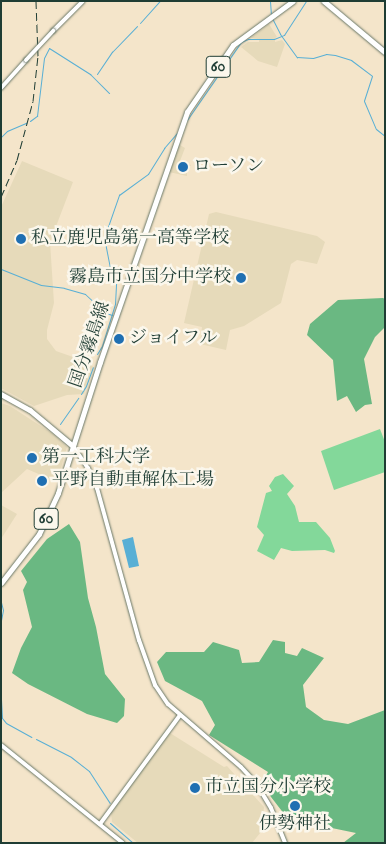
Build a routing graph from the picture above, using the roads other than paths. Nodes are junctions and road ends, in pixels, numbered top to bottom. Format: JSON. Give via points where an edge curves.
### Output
{"nodes":[{"id":1,"x":83,"y":1,"type":"edge"},
{"id":2,"x":293,"y":1,"type":"edge"},
{"id":3,"x":324,"y":1,"type":"edge"},
{"id":4,"x":385,"y":52,"type":"edge"},
{"id":5,"x":1,"y":88,"type":"edge"},
{"id":6,"x":1,"y":394,"type":"edge"},
{"id":7,"x":72,"y":444,"type":"junction"},
{"id":8,"x":1,"y":582,"type":"edge"},
{"id":9,"x":180,"y":715,"type":"junction"},
{"id":10,"x":1,"y":745,"type":"edge"},
{"id":11,"x":100,"y":824,"type":"junction"},
{"id":12,"x":123,"y":843,"type":"edge"},
{"id":13,"x":285,"y":843,"type":"edge"}],
"edges":[{"from":1,"to":5,"type":"street","bridge":true},
{"from":2,"to":7,"type":"main road","name":"国分霧島線","number":"60","via":[[234,45],[196,98],[181,127]]},
{"from":3,"to":4,"type":"main road"},
{"from":6,"to":7,"type":"main road","via":[[30,410]]},
{"from":7,"to":8,"type":"main road","name":"国分霧島線","number":"60","via":[[58,493],[44,526]]},
{"from":7,"to":9,"type":"street","via":[[97,488],[149,673],[168,704]]},
{"from":9,"to":11,"type":"street"},
{"from":9,"to":13,"type":"street","via":[[256,783],[271,808]]},
{"from":10,"to":11,"type":"street"},
{"from":11,"to":12,"type":"street"}]}
